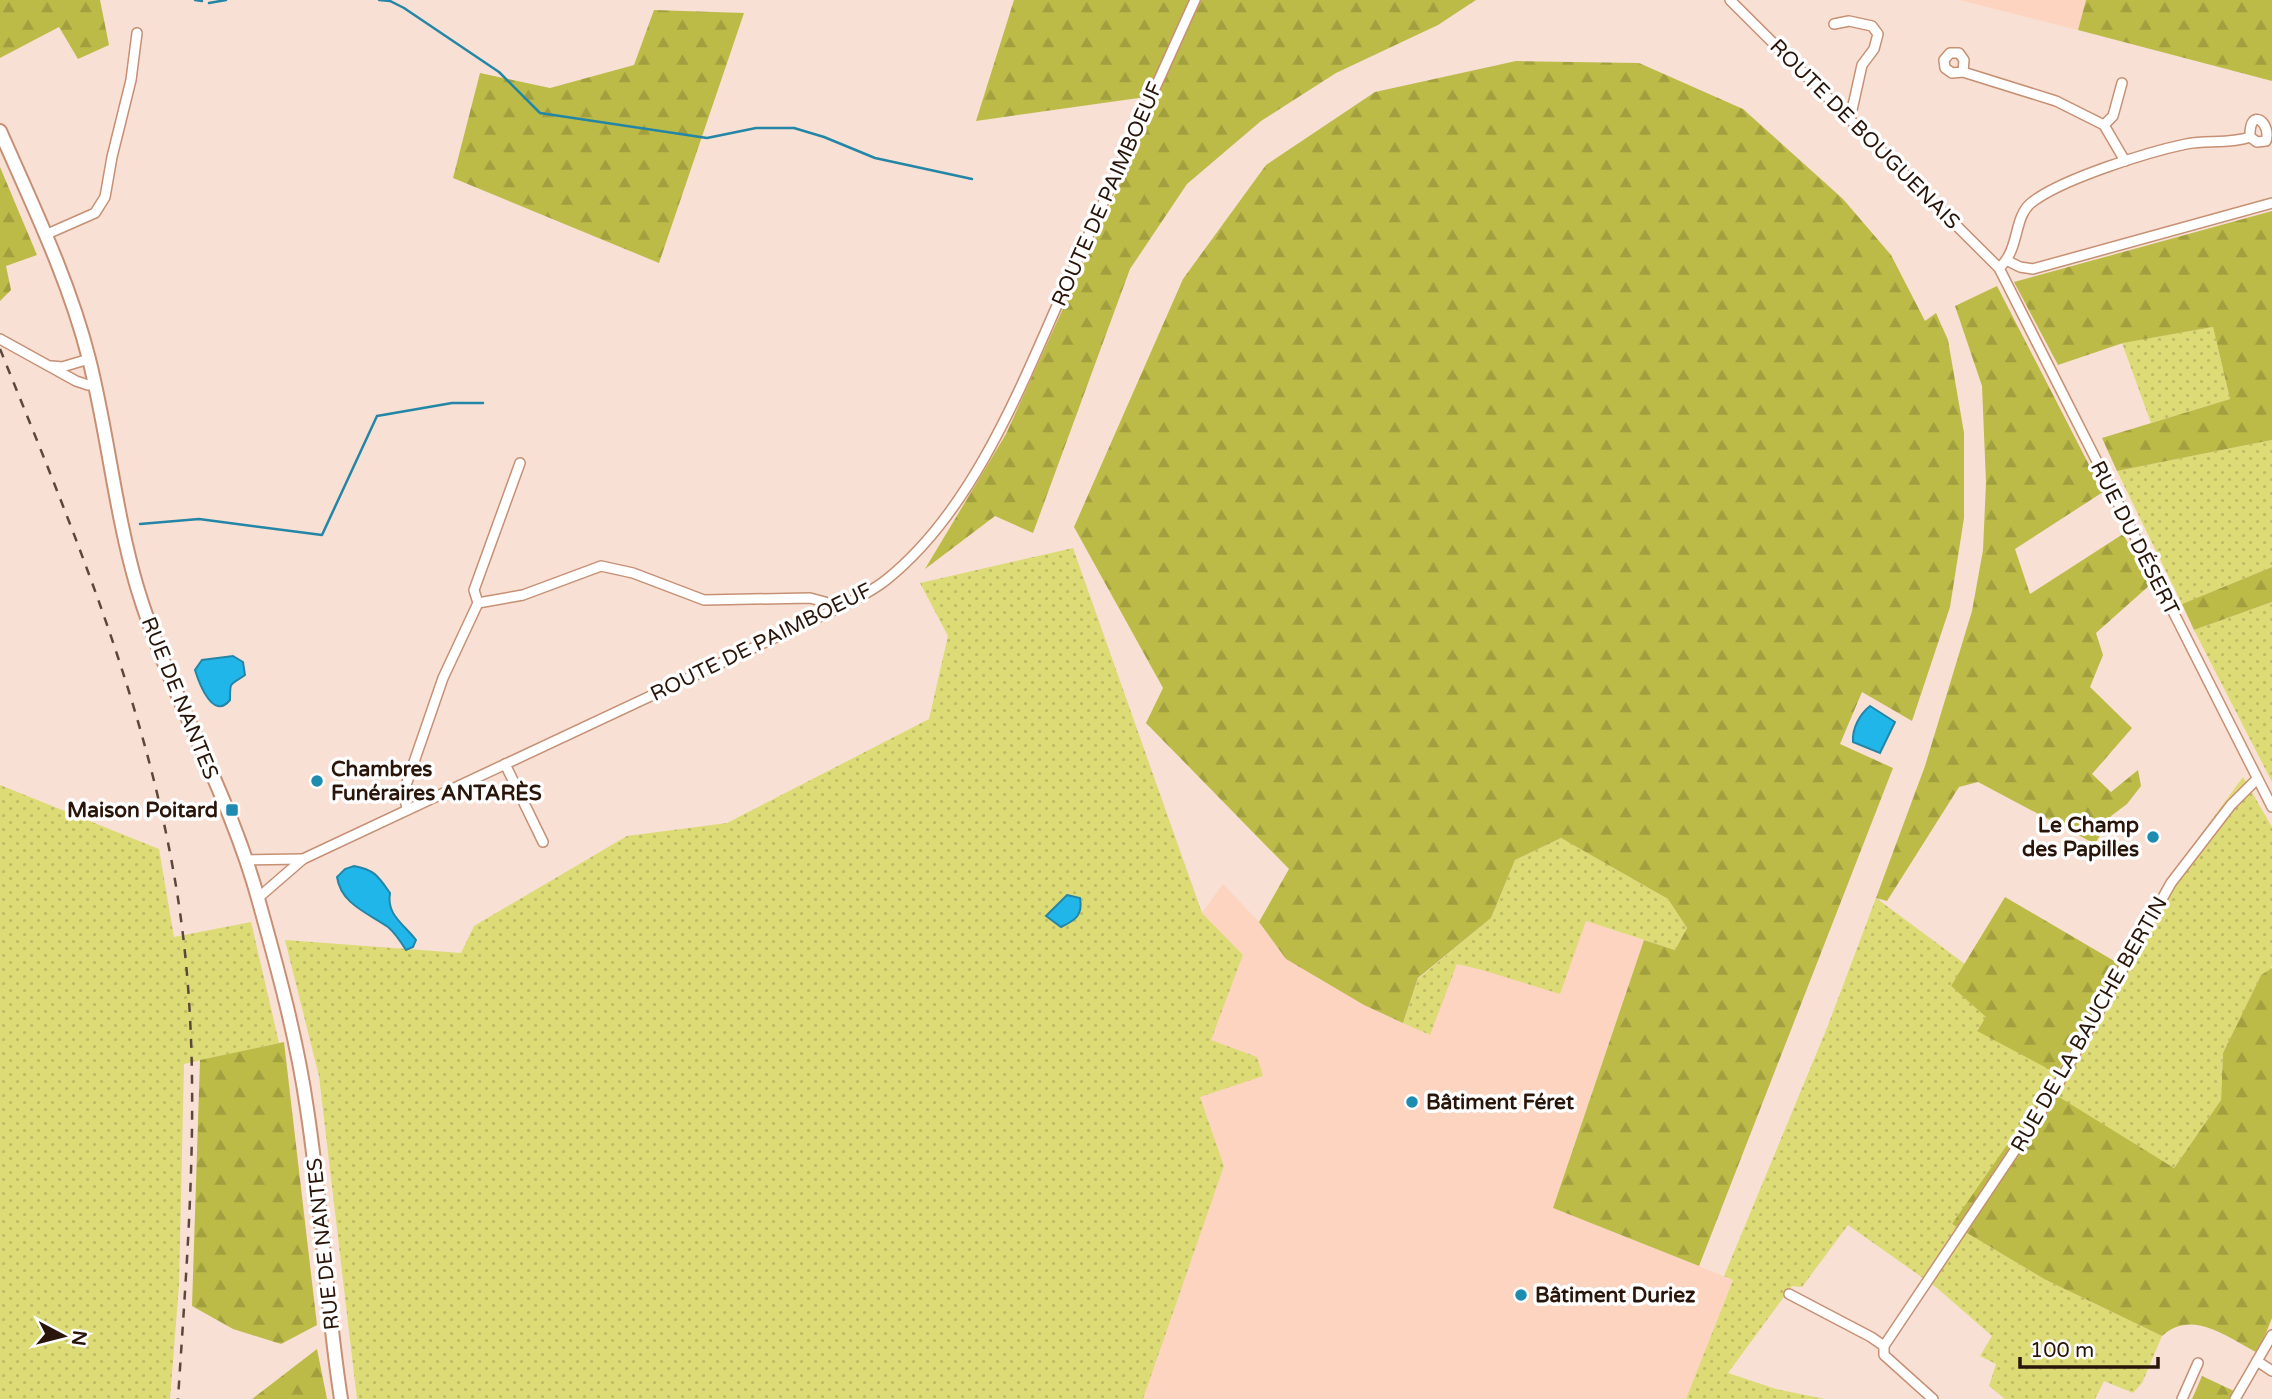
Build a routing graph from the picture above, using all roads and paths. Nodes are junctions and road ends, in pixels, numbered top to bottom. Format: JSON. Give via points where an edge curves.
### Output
{"nodes":[{"id":1,"x":1195,"y":0,"type":"edge"},
{"id":2,"x":1730,"y":0,"type":"edge"},
{"id":3,"x":1834,"y":24,"type":"dead end"},
{"id":4,"x":137,"y":33,"type":"dead end"},
{"id":5,"x":1963,"y":72,"type":"dead end"},
{"id":6,"x":2122,"y":83,"type":"dead end"},
{"id":7,"x":1847,"y":116,"type":"junction"},
{"id":8,"x":2104,"y":125,"type":"junction"},
{"id":9,"x":0,"y":131,"type":"edge"},
{"id":10,"x":2250,"y":137,"type":"dead end"},
{"id":11,"x":2125,"y":161,"type":"junction"},
{"id":12,"x":2272,"y":203,"type":"edge"},
{"id":13,"x":45,"y":235,"type":"junction"},
{"id":14,"x":2008,"y":261,"type":"junction"},
{"id":15,"x":1999,"y":268,"type":"junction"},
{"id":16,"x":0,"y":339,"type":"edge"},
{"id":17,"x":89,"y":359,"type":"junction"},
{"id":18,"x":50,"y":366,"type":"junction"},
{"id":19,"x":95,"y":384,"type":"junction"},
{"id":20,"x":520,"y":463,"type":"dead end"},
{"id":21,"x":478,"y":603,"type":"junction"},
{"id":22,"x":836,"y":609,"type":"junction"},
{"id":23,"x":505,"y":764,"type":"junction"},
{"id":24,"x":2256,"y":780,"type":"junction"},
{"id":25,"x":2272,"y":807,"type":"edge"},
{"id":26,"x":407,"y":810,"type":"junction"},
{"id":27,"x":543,"y":842,"type":"dead end"},
{"id":28,"x":303,"y":859,"type":"junction"},
{"id":29,"x":245,"y":860,"type":"junction"},
{"id":30,"x":258,"y":898,"type":"junction"},
{"id":31,"x":1789,"y":1294,"type":"dead end"},
{"id":32,"x":2272,"y":1335,"type":"edge"},
{"id":33,"x":1884,"y":1346,"type":"junction"},
{"id":34,"x":2257,"y":1361,"type":"junction"},
{"id":35,"x":2198,"y":1363,"type":"dead end"},
{"id":36,"x":2272,"y":1371,"type":"edge"},
{"id":37,"x":341,"y":1399,"type":"edge"},
{"id":38,"x":1933,"y":1399,"type":"edge"},
{"id":39,"x":2182,"y":1399,"type":"edge"},
{"id":40,"x":2235,"y":1399,"type":"edge"}],
"edges":[{"from":1,"to":22,"type":"street","name":"ROUTE DE PAIMBOEUF","via":[[1011,405],[968,486],[903,566],[865,595]]},
{"from":2,"to":7,"type":"street","name":"ROUTE DE BOUGUENAIS"},
{"from":3,"to":7,"type":"street","via":[[1849,21],[1872,26],[1878,34],[1862,65]]},
{"from":4,"to":13,"type":"street","via":[[106,197],[95,214]]},
{"from":5,"to":8,"type":"street","via":[[2056,101]]},
{"from":6,"to":8,"type":"street","via":[[2113,116]]},
{"from":7,"to":15,"type":"street","name":"ROUTE DE BOUGUENAIS"},
{"from":8,"to":11,"type":"street"},
{"from":9,"to":13,"type":"main road","name":"RUE DE NANTES"},
{"from":10,"to":11,"type":"street","via":[[2188,144]]},
{"from":11,"to":14,"type":"street","via":[[2033,201],[2023,215]]},
{"from":12,"to":14,"type":"street","via":[[2034,269]]},
{"from":13,"to":17,"type":"main road","name":"RUE DE NANTES","via":[[71,297]]},
{"from":14,"to":15,"type":"street"},
{"from":15,"to":24,"type":"street","name":"RUE DU DÉSERT"},
{"from":16,"to":18,"type":"street"},
{"from":17,"to":18,"type":"street"},
{"from":17,"to":19,"type":"main road","name":"RUE DE NANTES"},
{"from":18,"to":19,"type":"street","via":[[76,381]]},
{"from":19,"to":29,"type":"main road","name":"RUE DE NANTES","via":[[123,527],[148,623]]},
{"from":20,"to":21,"type":"street","via":[[474,590]]},
{"from":21,"to":22,"type":"street","via":[[523,595],[601,566],[704,600],[810,598]]},
{"from":21,"to":26,"type":"street","via":[[443,678],[408,779]]},
{"from":22,"to":23,"type":"street","name":"ROUTE DE PAIMBOEUF"},
{"from":23,"to":26,"type":"street","name":"ROUTE DE PAIMBOEUF"},
{"from":23,"to":27,"type":"street"},
{"from":24,"to":25,"type":"street","name":"RUE DU DÉSERT"},
{"from":24,"to":33,"type":"street","name":"RUE DE LA BAUCHE BERTIN","via":[[2171,883],[2052,1095]]},
{"from":26,"to":28,"type":"street","name":"ROUTE DE PAIMBOEUF"},
{"from":28,"to":29,"type":"street","name":"ROUTE DE PAIMBOEUF"},
{"from":28,"to":30,"type":"street","name":"ROUTE DE PAIMBOEUF"},
{"from":29,"to":30,"type":"main road","name":"RUE DE NANTES"},
{"from":30,"to":37,"type":"main road","name":"RUE DE NANTES","via":[[306,1098]]},
{"from":31,"to":33,"type":"street"},
{"from":32,"to":34,"type":"street"},
{"from":33,"to":38,"type":"street","via":[[1884,1355]]},
{"from":34,"to":36,"type":"street"},
{"from":34,"to":40,"type":"street"},
{"from":35,"to":39,"type":"street"}]}
